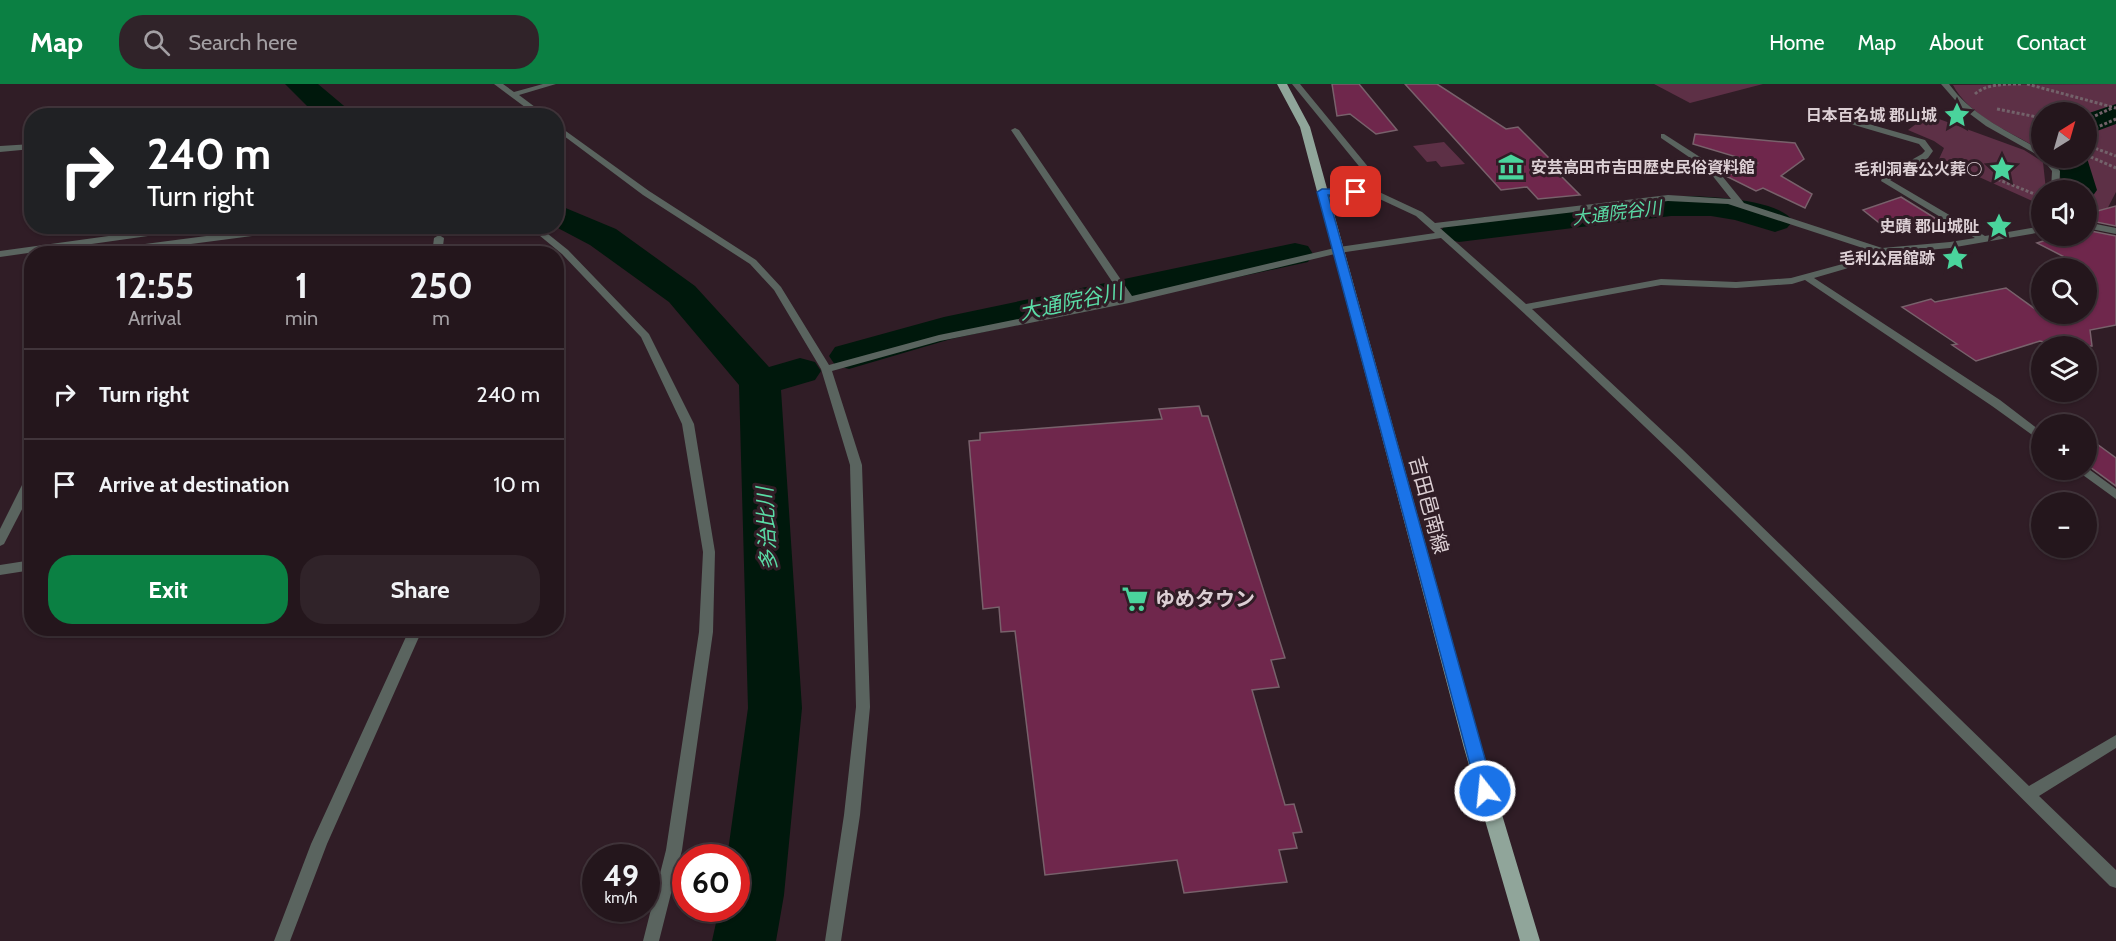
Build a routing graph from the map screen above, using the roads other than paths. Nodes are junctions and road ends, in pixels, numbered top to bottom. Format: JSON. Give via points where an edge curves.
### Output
{"nodes":[{"id":1,"x":498,"y":84,"type":"edge"},
{"id":2,"x":552,"y":84,"type":"edge"},
{"id":3,"x":1282,"y":84,"type":"edge"},
{"id":4,"x":1296,"y":84,"type":"edge"},
{"id":5,"x":1945,"y":84,"type":"edge"},
{"id":6,"x":515,"y":94,"type":"junction"},
{"id":7,"x":533,"y":108,"type":"edge"},
{"id":8,"x":1823,"y":113,"type":"dead end"},
{"id":9,"x":1015,"y":130,"type":"dead end"},
{"id":10,"x":564,"y":132,"type":"edge"},
{"id":11,"x":1664,"y":136,"type":"dead end"},
{"id":12,"x":24,"y":147,"type":"edge"},
{"id":13,"x":2031,"y":149,"type":"edge"},
{"id":14,"x":0,"y":150,"type":"edge"},
{"id":15,"x":1322,"y":192,"type":"junction"},
{"id":16,"x":1373,"y":192,"type":"junction"},
{"id":17,"x":1740,"y":204,"type":"junction"},
{"id":18,"x":1432,"y":226,"type":"junction"},
{"id":19,"x":2097,"y":227,"type":"edge"},
{"id":20,"x":2031,"y":231,"type":"edge"},
{"id":21,"x":2116,"y":231,"type":"edge"},
{"id":22,"x":128,"y":234,"type":"edge"},
{"id":23,"x":252,"y":234,"type":"edge"},
{"id":24,"x":542,"y":234,"type":"edge"},
{"id":25,"x":1442,"y":235,"type":"junction"},
{"id":26,"x":439,"y":238,"type":"dead end"},
{"id":27,"x":1982,"y":238,"type":"junction"},
{"id":28,"x":51,"y":246,"type":"edge"},
{"id":29,"x":170,"y":246,"type":"edge"},
{"id":30,"x":438,"y":246,"type":"edge"},
{"id":31,"x":557,"y":246,"type":"edge"},
{"id":32,"x":24,"y":250,"type":"edge"},
{"id":33,"x":1339,"y":250,"type":"junction"},
{"id":34,"x":564,"y":251,"type":"edge"},
{"id":35,"x":1881,"y":251,"type":"junction"},
{"id":36,"x":0,"y":254,"type":"edge"},
{"id":37,"x":1806,"y":277,"type":"junction"},
{"id":38,"x":1129,"y":300,"type":"junction"},
{"id":39,"x":1524,"y":307,"type":"junction"},
{"id":40,"x":826,"y":369,"type":"junction"},
{"id":41,"x":2031,"y":430,"type":"edge"},
{"id":42,"x":2096,"y":480,"type":"edge"},
{"id":43,"x":24,"y":493,"type":"edge"},
{"id":44,"x":2116,"y":495,"type":"edge"},
{"id":45,"x":0,"y":541,"type":"edge"},
{"id":46,"x":24,"y":566,"type":"edge"},
{"id":47,"x":0,"y":570,"type":"edge"},
{"id":48,"x":413,"y":636,"type":"edge"},
{"id":49,"x":2116,"y":741,"type":"edge"},
{"id":50,"x":2027,"y":795,"type":"junction"},
{"id":51,"x":2116,"y":881,"type":"edge"},
{"id":52,"x":282,"y":941,"type":"edge"},
{"id":53,"x":651,"y":941,"type":"edge"},
{"id":54,"x":833,"y":941,"type":"edge"},
{"id":55,"x":1530,"y":941,"type":"edge"}],
"edges":[{"from":1,"to":6,"type":"street"},
{"from":2,"to":6,"type":"street"},
{"from":3,"to":15,"type":"main road","name":"吉田邑南線","via":[[1305,127]]},
{"from":4,"to":16,"type":"street","via":[[1371,176]]},
{"from":5,"to":13,"type":"street","via":[[1954,99]]},
{"from":6,"to":7,"type":"street"},
{"from":8,"to":27,"type":"street","via":[[1922,142],[1929,151],[1925,156],[1885,181]]},
{"from":9,"to":38,"type":"street"},
{"from":10,"to":40,"type":"street","via":[[646,192],[753,262],[778,289]]},
{"from":11,"to":17,"type":"street","via":[[1711,168]]},
{"from":12,"to":14,"type":"street"},
{"from":15,"to":16,"type":"street"},
{"from":15,"to":33,"type":"main road","name":"吉田邑南線"},
{"from":16,"to":18,"type":"street","via":[[1419,214]]},
{"from":17,"to":18,"type":"street","via":[[1668,198]]},
{"from":17,"to":35,"type":"street"},
{"from":18,"to":25,"type":"street"},
{"from":19,"to":21,"type":"street"},
{"from":20,"to":27,"type":"street"},
{"from":22,"to":28,"type":"street"},
{"from":23,"to":29,"type":"street"},
{"from":24,"to":31,"type":"street"},
{"from":25,"to":33,"type":"street"},
{"from":25,"to":39,"type":"street"},
{"from":26,"to":30,"type":"street"},
{"from":27,"to":35,"type":"street"},
{"from":32,"to":36,"type":"street"},
{"from":33,"to":38,"type":"street"},
{"from":33,"to":55,"type":"main road","name":"吉田邑南線","via":[[1473,748]]},
{"from":34,"to":53,"type":"street","via":[[645,336],[688,424],[709,552],[706,632],[674,850]]},
{"from":35,"to":37,"type":"street"},
{"from":37,"to":39,"type":"street","via":[[1736,285],[1661,282]]},
{"from":37,"to":41,"type":"street"},
{"from":38,"to":40,"type":"street","via":[[939,338]]},
{"from":39,"to":50,"type":"street","via":[[1678,452]]},
{"from":40,"to":54,"type":"street","via":[[856,465],[863,707]]},
{"from":42,"to":44,"type":"street"},
{"from":43,"to":45,"type":"street"},
{"from":46,"to":47,"type":"street"},
{"from":48,"to":52,"type":"street","via":[[319,844]]},
{"from":49,"to":50,"type":"street"},
{"from":50,"to":51,"type":"street"}]}
